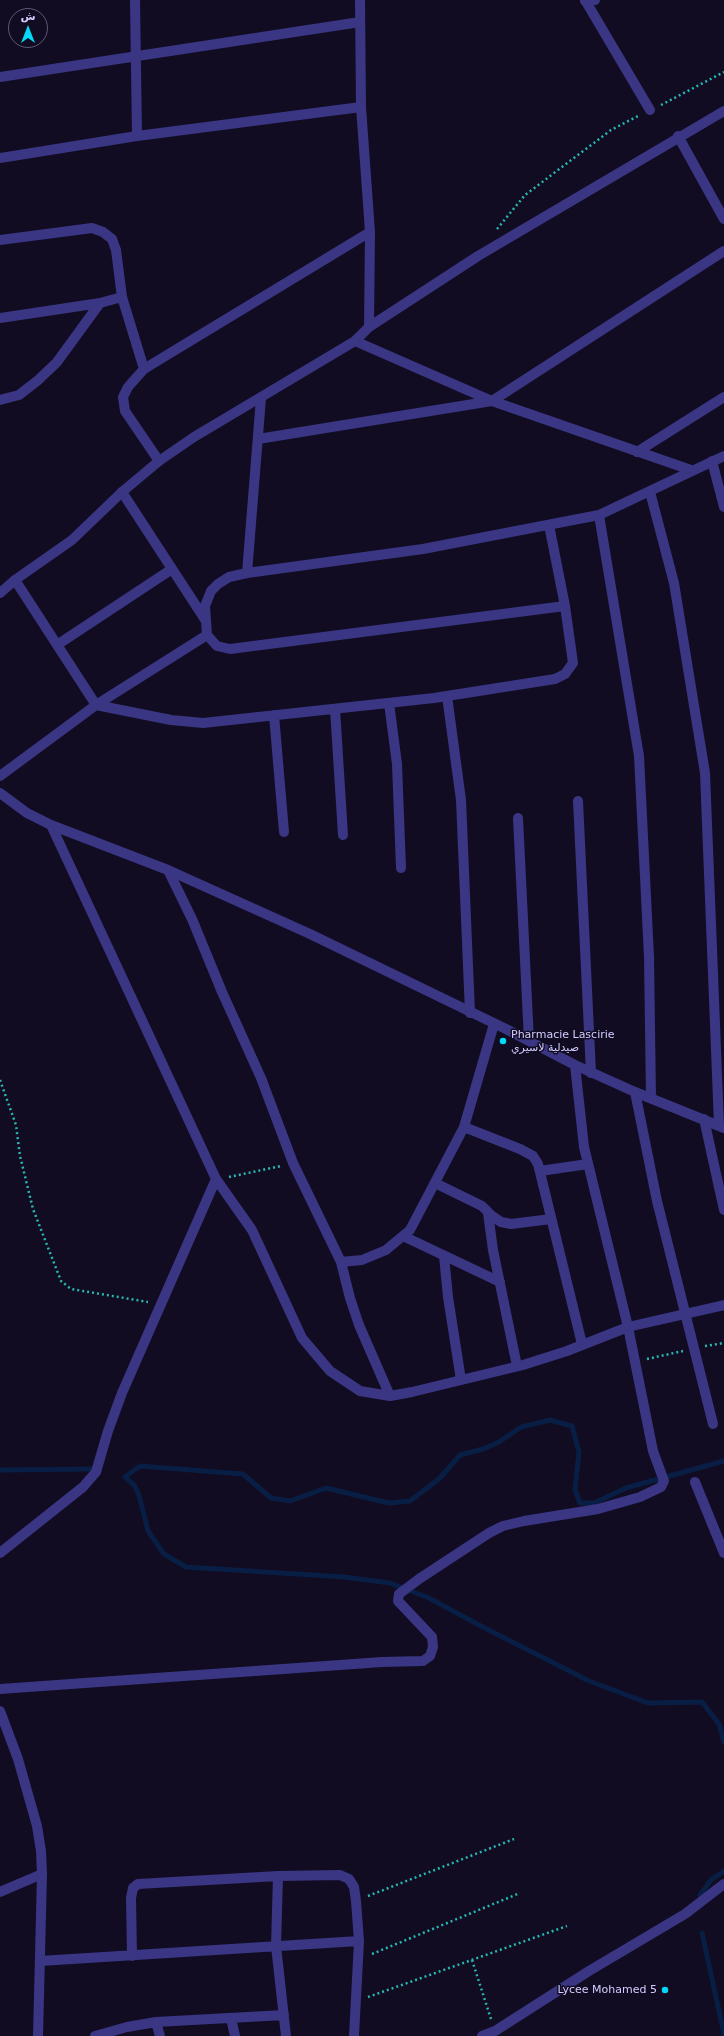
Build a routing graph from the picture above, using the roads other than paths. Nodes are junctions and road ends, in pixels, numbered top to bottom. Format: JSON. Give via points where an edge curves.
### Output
{"nodes":[{"id":1,"x":135,"y":0,"type":"edge"},
{"id":2,"x":360,"y":0,"type":"edge"},
{"id":3,"x":588,"y":0,"type":"edge"},
{"id":4,"x":360,"y":22,"type":"junction"},
{"id":5,"x":136,"y":58,"type":"junction"},
{"id":6,"x":0,"y":78,"type":"edge"},
{"id":7,"x":361,"y":106,"type":"junction"},
{"id":8,"x":650,"y":110,"type":"road end"},
{"id":9,"x":724,"y":111,"type":"edge"},
{"id":10,"x":137,"y":136,"type":"junction"},
{"id":11,"x":678,"y":136,"type":"junction"},
{"id":12,"x":0,"y":158,"type":"edge"},
{"id":13,"x":724,"y":219,"type":"edge"},
{"id":14,"x":370,"y":232,"type":"junction"},
{"id":15,"x":0,"y":240,"type":"edge"},
{"id":16,"x":724,"y":250,"type":"edge"},
{"id":17,"x":122,"y":297,"type":"junction"},
{"id":18,"x":100,"y":303,"type":"junction"},
{"id":19,"x":0,"y":318,"type":"edge"},
{"id":20,"x":370,"y":327,"type":"junction"},
{"id":21,"x":355,"y":341,"type":"junction"},
{"id":22,"x":144,"y":368,"type":"junction"},
{"id":23,"x":724,"y":397,"type":"edge"},
{"id":24,"x":261,"y":398,"type":"junction"},
{"id":25,"x":0,"y":400,"type":"edge"},
{"id":26,"x":492,"y":401,"type":"junction"},
{"id":27,"x":258,"y":439,"type":"junction"},
{"id":28,"x":638,"y":452,"type":"junction"},
{"id":29,"x":724,"y":456,"type":"edge"},
{"id":30,"x":159,"y":461,"type":"junction"},
{"id":31,"x":712,"y":461,"type":"junction"},
{"id":32,"x":691,"y":470,"type":"junction"},
{"id":33,"x":122,"y":492,"type":"junction"},
{"id":34,"x":650,"y":492,"type":"junction"},
{"id":35,"x":724,"y":507,"type":"edge"},
{"id":36,"x":599,"y":515,"type":"junction"},
{"id":37,"x":549,"y":525,"type":"junction"},
{"id":38,"x":172,"y":569,"type":"junction"},
{"id":39,"x":247,"y":573,"type":"junction"},
{"id":40,"x":15,"y":580,"type":"junction"},
{"id":41,"x":0,"y":593,"type":"edge"},
{"id":42,"x":565,"y":606,"type":"junction"},
{"id":43,"x":206,"y":621,"type":"junction"},
{"id":44,"x":207,"y":635,"type":"junction"},
{"id":45,"x":57,"y":645,"type":"junction"},
{"id":46,"x":447,"y":696,"type":"junction"},
{"id":47,"x":390,"y":703,"type":"junction"},
{"id":48,"x":96,"y":705,"type":"junction"},
{"id":49,"x":335,"y":709,"type":"junction"},
{"id":50,"x":274,"y":715,"type":"junction"},
{"id":51,"x":0,"y":776,"type":"edge"},
{"id":52,"x":0,"y":793,"type":"edge"},
{"id":53,"x":578,"y":801,"type":"dead end"},
{"id":54,"x":518,"y":818,"type":"dead end"},
{"id":55,"x":51,"y":825,"type":"junction"},
{"id":56,"x":284,"y":832,"type":"dead end"},
{"id":57,"x":343,"y":835,"type":"dead end"},
{"id":58,"x":401,"y":868,"type":"dead end"},
{"id":59,"x":168,"y":870,"type":"junction"},
{"id":60,"x":470,"y":1013,"type":"junction"},
{"id":61,"x":494,"y":1024,"type":"junction"},
{"id":62,"x":529,"y":1041,"type":"junction"},
{"id":63,"x":575,"y":1066,"type":"junction"},
{"id":64,"x":591,"y":1072,"type":"junction"},
{"id":65,"x":635,"y":1092,"type":"junction"},
{"id":66,"x":651,"y":1098,"type":"junction"},
{"id":67,"x":704,"y":1119,"type":"junction"},
{"id":68,"x":464,"y":1127,"type":"junction"},
{"id":69,"x":721,"y":1127,"type":"edge"},
{"id":70,"x":588,"y":1164,"type":"junction"},
{"id":71,"x":540,"y":1171,"type":"junction"},
{"id":72,"x":216,"y":1179,"type":"junction"},
{"id":73,"x":435,"y":1183,"type":"junction"},
{"id":74,"x":724,"y":1210,"type":"edge"},
{"id":75,"x":488,"y":1212,"type":"junction"},
{"id":76,"x":551,"y":1219,"type":"junction"},
{"id":77,"x":403,"y":1236,"type":"junction"},
{"id":78,"x":444,"y":1256,"type":"junction"},
{"id":79,"x":341,"y":1262,"type":"junction"},
{"id":80,"x":500,"y":1282,"type":"junction"},
{"id":81,"x":724,"y":1306,"type":"edge"},
{"id":82,"x":687,"y":1313,"type":"junction"},
{"id":83,"x":628,"y":1328,"type":"junction"},
{"id":84,"x":582,"y":1344,"type":"junction"},
{"id":85,"x":517,"y":1366,"type":"junction"},
{"id":86,"x":461,"y":1380,"type":"junction"},
{"id":87,"x":390,"y":1396,"type":"junction"},
{"id":88,"x":713,"y":1424,"type":"dead end"},
{"id":89,"x":695,"y":1482,"type":"dead end"},
{"id":90,"x":0,"y":1553,"type":"edge"},
{"id":91,"x":724,"y":1553,"type":"edge"},
{"id":92,"x":0,"y":1688,"type":"edge"},
{"id":93,"x":0,"y":1711,"type":"edge"},
{"id":94,"x":42,"y":1874,"type":"junction"},
{"id":95,"x":278,"y":1876,"type":"junction"},
{"id":96,"x":724,"y":1884,"type":"edge"},
{"id":97,"x":0,"y":1892,"type":"edge"},
{"id":98,"x":359,"y":1941,"type":"junction"},
{"id":99,"x":276,"y":1946,"type":"junction"},
{"id":100,"x":132,"y":1956,"type":"junction"},
{"id":101,"x":40,"y":1961,"type":"junction"},
{"id":102,"x":284,"y":2015,"type":"junction"},
{"id":103,"x":231,"y":2018,"type":"junction"},
{"id":104,"x":156,"y":2022,"type":"junction"},
{"id":105,"x":38,"y":2036,"type":"edge"},
{"id":106,"x":98,"y":2036,"type":"edge"},
{"id":107,"x":160,"y":2036,"type":"edge"},
{"id":108,"x":235,"y":2036,"type":"edge"},
{"id":109,"x":286,"y":2036,"type":"edge"},
{"id":110,"x":354,"y":2036,"type":"edge"},
{"id":111,"x":482,"y":2036,"type":"edge"}],
"edges":[{"from":1,"to":5,"type":"street"},
{"from":2,"to":4,"type":"street"},
{"from":3,"to":8,"type":"street"},
{"from":4,"to":5,"type":"street"},
{"from":4,"to":7,"type":"street"},
{"from":5,"to":6,"type":"street"},
{"from":5,"to":10,"type":"street"},
{"from":7,"to":10,"type":"street"},
{"from":7,"to":14,"type":"street"},
{"from":9,"to":11,"type":"street"},
{"from":10,"to":12,"type":"street"},
{"from":11,"to":13,"type":"street"},
{"from":11,"to":20,"type":"street","via":[[478,256]]},
{"from":14,"to":20,"type":"street"},
{"from":14,"to":22,"type":"street"},
{"from":15,"to":17,"type":"street","via":[[92,228],[103,232],[112,239],[116,250]]},
{"from":16,"to":26,"type":"street"},
{"from":17,"to":18,"type":"street"},
{"from":17,"to":22,"type":"street"},
{"from":18,"to":19,"type":"street"},
{"from":18,"to":25,"type":"street","via":[[57,362],[19,395]]},
{"from":20,"to":21,"type":"street"},
{"from":21,"to":24,"type":"street"},
{"from":21,"to":26,"type":"street"},
{"from":22,"to":30,"type":"street","via":[[123,397],[125,411]]},
{"from":23,"to":28,"type":"street"},
{"from":24,"to":27,"type":"street"},
{"from":24,"to":30,"type":"street","via":[[194,437]]},
{"from":26,"to":27,"type":"street"},
{"from":26,"to":28,"type":"street"},
{"from":27,"to":39,"type":"street"},
{"from":28,"to":32,"type":"street"},
{"from":29,"to":31,"type":"street"},
{"from":30,"to":33,"type":"street"},
{"from":31,"to":32,"type":"street"},
{"from":31,"to":35,"type":"street"},
{"from":32,"to":34,"type":"street"},
{"from":33,"to":38,"type":"street"},
{"from":33,"to":40,"type":"street","via":[[72,540]]},
{"from":34,"to":36,"type":"street"},
{"from":34,"to":69,"type":"street","via":[[674,583],[705,773]]},
{"from":36,"to":37,"type":"street"},
{"from":36,"to":66,"type":"street","via":[[639,756],[649,957]]},
{"from":37,"to":39,"type":"street","via":[[422,549]]},
{"from":37,"to":42,"type":"street"},
{"from":38,"to":43,"type":"street"},
{"from":38,"to":45,"type":"street"},
{"from":39,"to":43,"type":"street","via":[[229,577],[211,591],[205,606]]},
{"from":40,"to":41,"type":"street"},
{"from":40,"to":45,"type":"street"},
{"from":42,"to":44,"type":"street","via":[[230,649],[217,646]]},
{"from":42,"to":46,"type":"street","via":[[573,664],[565,674],[555,679]]},
{"from":43,"to":44,"type":"street"},
{"from":44,"to":48,"type":"street"},
{"from":45,"to":48,"type":"street"},
{"from":46,"to":47,"type":"street"},
{"from":46,"to":60,"type":"street","via":[[461,800]]},
{"from":47,"to":49,"type":"street"},
{"from":47,"to":58,"type":"street","via":[[397,764]]},
{"from":48,"to":50,"type":"street","via":[[171,720],[204,723]]},
{"from":48,"to":51,"type":"street"},
{"from":49,"to":50,"type":"street"},
{"from":49,"to":57,"type":"street"},
{"from":50,"to":56,"type":"street"},
{"from":52,"to":55,"type":"street","via":[[27,813]]},
{"from":53,"to":64,"type":"street"},
{"from":54,"to":62,"type":"street"},
{"from":55,"to":59,"type":"street"},
{"from":55,"to":72,"type":"street"},
{"from":59,"to":60,"type":"street","via":[[310,934]]},
{"from":59,"to":79,"type":"street","via":[[261,1078],[293,1163]]},
{"from":60,"to":61,"type":"street"},
{"from":61,"to":62,"type":"street"},
{"from":61,"to":68,"type":"street"},
{"from":62,"to":63,"type":"street"},
{"from":63,"to":64,"type":"street"},
{"from":63,"to":70,"type":"street"},
{"from":64,"to":65,"type":"street"},
{"from":65,"to":66,"type":"street"},
{"from":65,"to":82,"type":"street","via":[[657,1200]]},
{"from":66,"to":67,"type":"street"},
{"from":67,"to":69,"type":"street"},
{"from":67,"to":74,"type":"street"},
{"from":68,"to":71,"type":"street","via":[[533,1156]]},
{"from":68,"to":73,"type":"street"},
{"from":70,"to":71,"type":"street"},
{"from":70,"to":83,"type":"street"},
{"from":71,"to":76,"type":"street"},
{"from":72,"to":87,"type":"street","via":[[252,1230],[302,1338],[314,1353],[330,1371],[360,1391]]},
{"from":72,"to":90,"type":"street","via":[[122,1393],[96,1472],[83,1487]]},
{"from":73,"to":75,"type":"street","via":[[465,1196]]},
{"from":73,"to":77,"type":"street","via":[[410,1230]]},
{"from":75,"to":76,"type":"street","via":[[501,1222],[511,1224]]},
{"from":75,"to":80,"type":"street"},
{"from":76,"to":84,"type":"street"},
{"from":77,"to":78,"type":"street"},
{"from":77,"to":79,"type":"street","via":[[386,1250],[362,1260]]},
{"from":78,"to":80,"type":"street"},
{"from":78,"to":86,"type":"street"},
{"from":79,"to":87,"type":"street","via":[[354,1312]]},
{"from":80,"to":85,"type":"street"},
{"from":81,"to":82,"type":"street"},
{"from":82,"to":83,"type":"street"},
{"from":82,"to":88,"type":"street"},
{"from":83,"to":84,"type":"street"},
{"from":83,"to":92,"type":"street","via":[[653,1451],[664,1481],[656,1490],[598,1509],[524,1520],[503,1526],[418,1579],[399,1594],[398,1601],[432,1637],[433,1648],[430,1656],[422,1661]]},
{"from":84,"to":85,"type":"street"},
{"from":85,"to":86,"type":"street"},
{"from":86,"to":87,"type":"street"},
{"from":89,"to":91,"type":"street"},
{"from":93,"to":94,"type":"street","via":[[18,1759],[37,1826]]},
{"from":94,"to":97,"type":"street"},
{"from":94,"to":101,"type":"street"},
{"from":95,"to":98,"type":"street","via":[[340,1875],[349,1879],[356,1901]]},
{"from":95,"to":99,"type":"street"},
{"from":95,"to":100,"type":"street","via":[[138,1884],[133,1888],[131,1898]]},
{"from":96,"to":111,"type":"street","via":[[684,1914],[495,2031]]},
{"from":98,"to":99,"type":"street"},
{"from":98,"to":110,"type":"street"},
{"from":99,"to":100,"type":"street"},
{"from":99,"to":102,"type":"street"},
{"from":100,"to":101,"type":"street"},
{"from":101,"to":105,"type":"street"},
{"from":102,"to":103,"type":"street"},
{"from":102,"to":109,"type":"street"},
{"from":103,"to":104,"type":"street"},
{"from":103,"to":108,"type":"street"},
{"from":104,"to":106,"type":"street"},
{"from":104,"to":107,"type":"street"}]}
